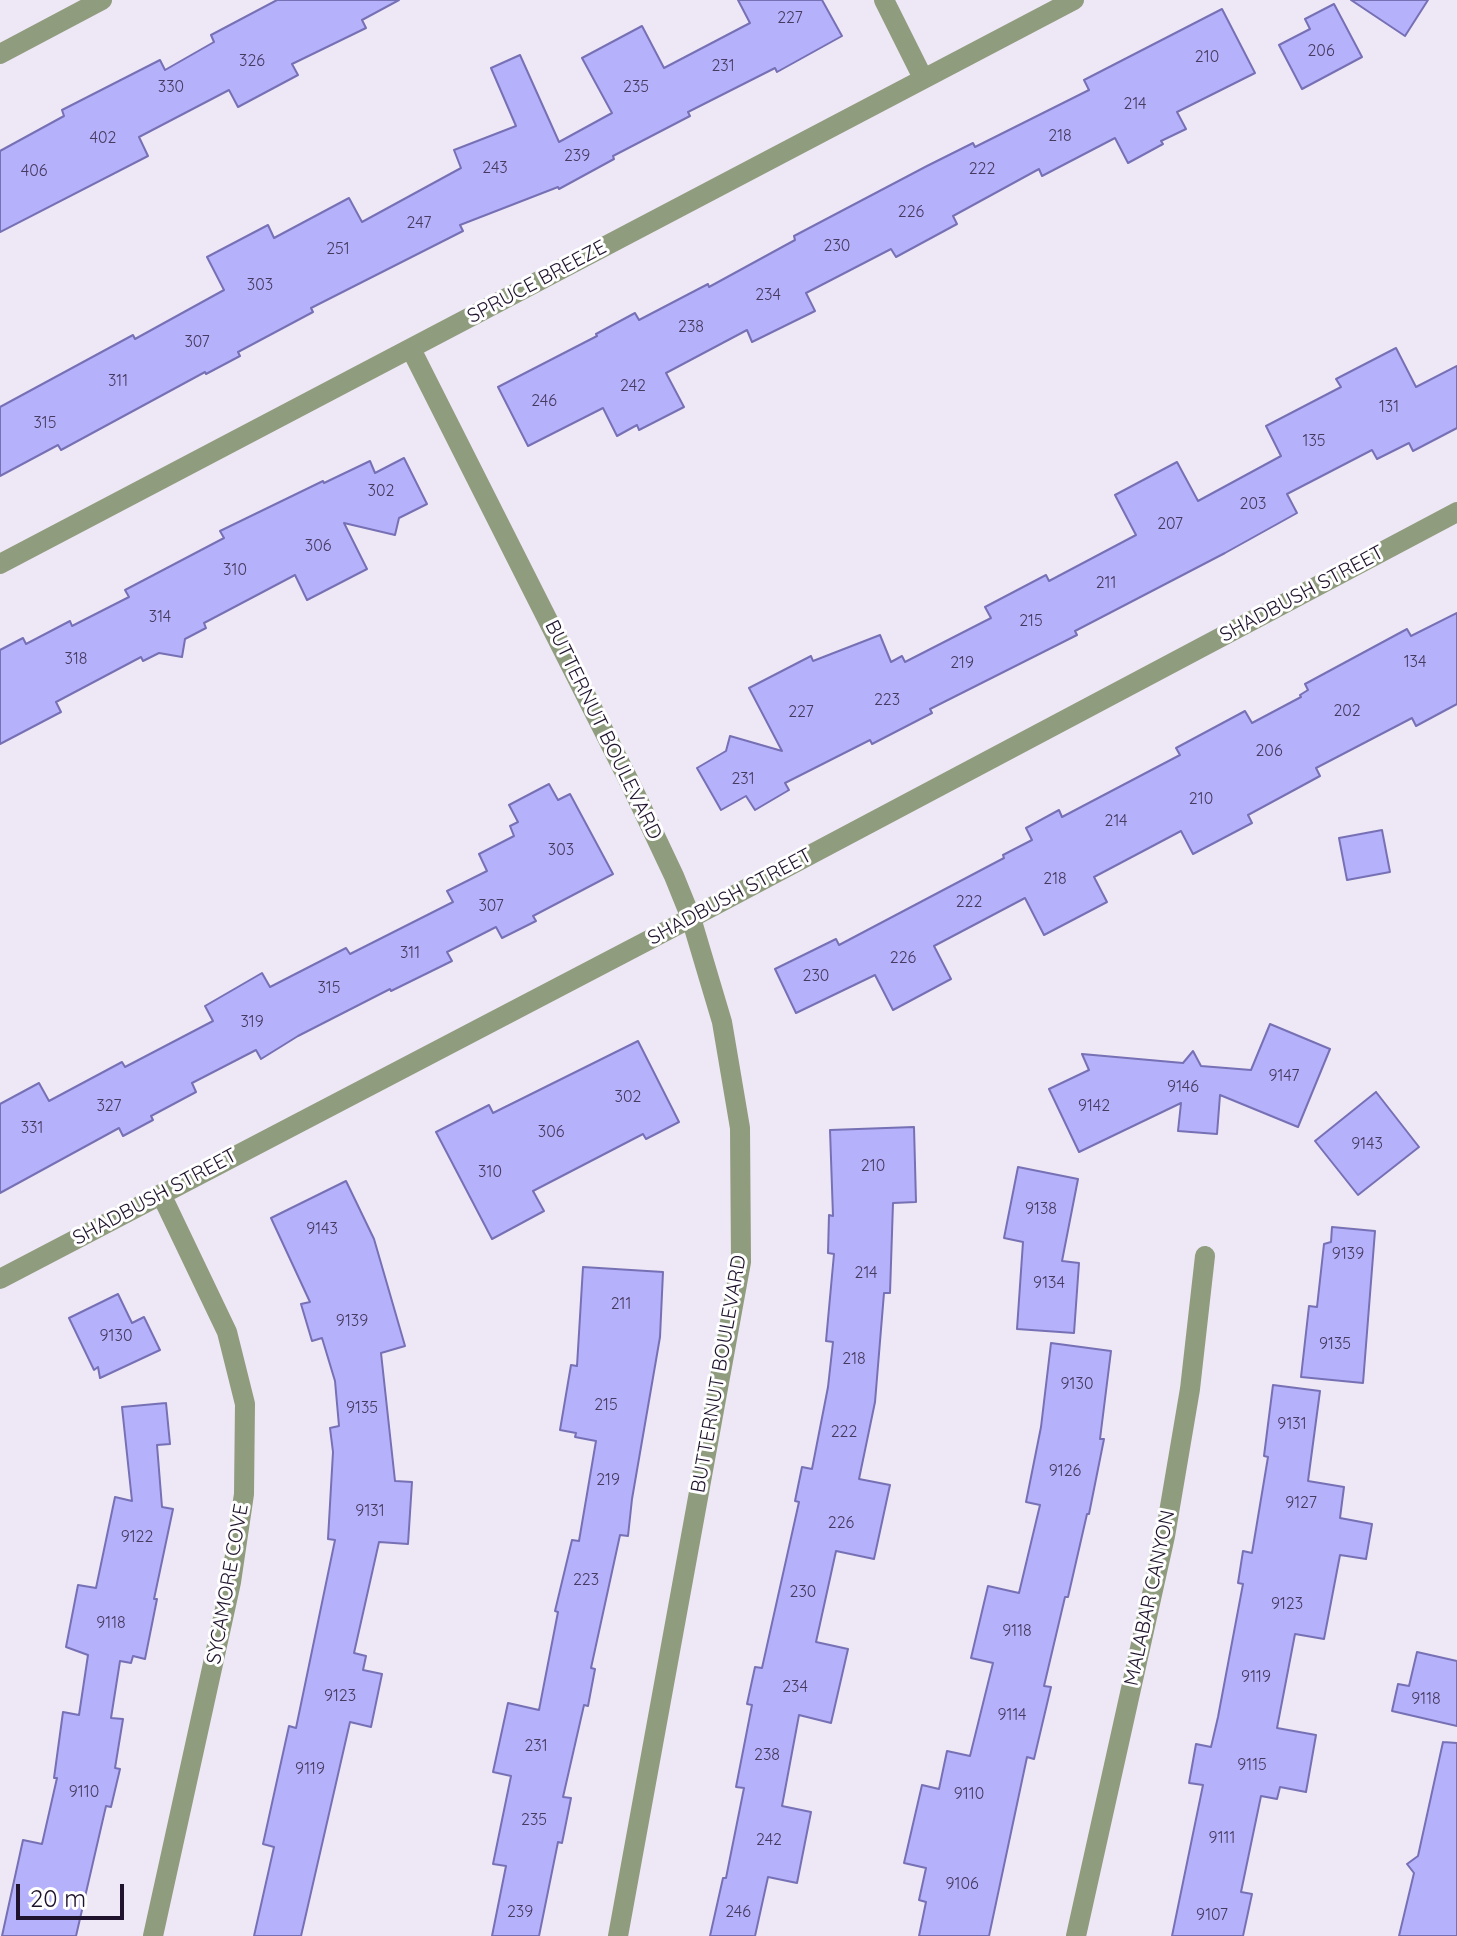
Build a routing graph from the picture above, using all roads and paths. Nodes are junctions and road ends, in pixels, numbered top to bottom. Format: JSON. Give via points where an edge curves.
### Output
{"nodes":[{"id":1,"x":102,"y":0,"type":"edge"},
{"id":2,"x":884,"y":0,"type":"edge"},
{"id":3,"x":1074,"y":0,"type":"edge"},
{"id":4,"x":0,"y":54,"type":"edge"},
{"id":5,"x":923,"y":78,"type":"junction"},
{"id":6,"x":411,"y":349,"type":"junction"},
{"id":7,"x":1457,"y":512,"type":"edge"},
{"id":8,"x":0,"y":564,"type":"edge"},
{"id":9,"x":691,"y":918,"type":"junction"},
{"id":10,"x":161,"y":1194,"type":"junction"},
{"id":11,"x":1205,"y":1256,"type":"dead end"},
{"id":12,"x":0,"y":1279,"type":"edge"},
{"id":13,"x":153,"y":1936,"type":"edge"},
{"id":14,"x":618,"y":1936,"type":"edge"},
{"id":15,"x":1076,"y":1936,"type":"edge"}],
"edges":[{"from":1,"to":4,"type":"street"},
{"from":2,"to":5,"type":"street"},
{"from":3,"to":5,"type":"street","name":"SPRUCE BREEZE"},
{"from":5,"to":6,"type":"street","name":"SPRUCE BREEZE"},
{"from":6,"to":8,"type":"street","name":"SPRUCE BREEZE"},
{"from":6,"to":9,"type":"street","name":"BUTTERNUT BOULEVARD","via":[[631,785]]},
{"from":7,"to":9,"type":"street","name":"SHADBUSH STREET"},
{"from":9,"to":10,"type":"street","name":"SHADBUSH STREET"},
{"from":9,"to":14,"type":"street","name":"BUTTERNUT BOULEVARD","via":[[722,1022],[740,1128],[741,1262]]},
{"from":10,"to":12,"type":"street","name":"SHADBUSH STREET"},
{"from":10,"to":13,"type":"street","name":"SYCAMORE COVE","via":[[227,1332],[245,1404],[244,1479],[231,1582]]},
{"from":11,"to":15,"type":"street","name":"MALABAR CANYON","via":[[1165,1536]]}]}
